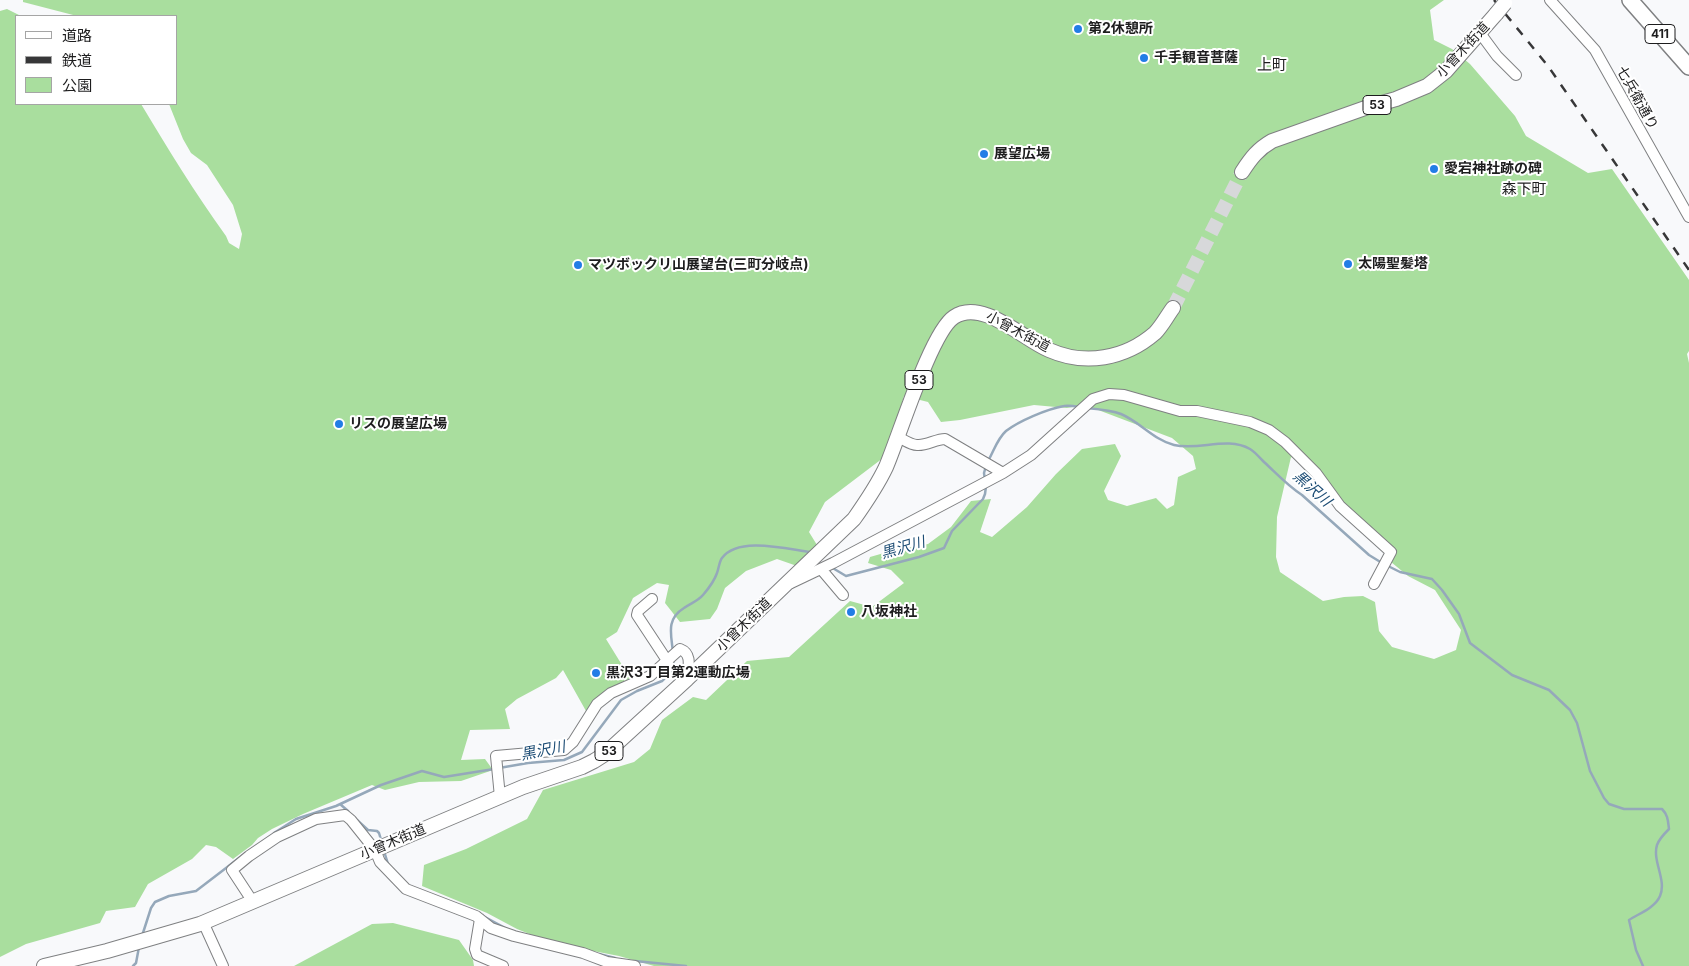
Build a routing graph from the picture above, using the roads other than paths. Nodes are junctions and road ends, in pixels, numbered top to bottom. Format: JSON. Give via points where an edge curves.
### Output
{"nodes":[{"id":1,"x":1550,"y":0,"type":"edge"},
{"id":2,"x":1630,"y":0,"type":"edge"},
{"id":3,"x":1503,"y":5,"type":"edge"},
{"id":4,"x":1480,"y":34,"type":"junction"},
{"id":5,"x":1689,"y":67,"type":"edge"},
{"id":6,"x":1516,"y":75,"type":"dead end"},
{"id":7,"x":1242,"y":172,"type":"tunnel mouth"},
{"id":8,"x":1689,"y":217,"type":"edge"},
{"id":9,"x":1173,"y":308,"type":"tunnel mouth"},
{"id":10,"x":898,"y":438,"type":"junction"},
{"id":11,"x":1003,"y":473,"type":"junction"},
{"id":12,"x":823,"y":562,"type":"junction"},
{"id":13,"x":1374,"y":584,"type":"dead end"},
{"id":14,"x":843,"y":595,"type":"dead end"},
{"id":15,"x":652,"y":599,"type":"dead end"},
{"id":16,"x":668,"y":661,"type":"junction"},
{"id":17,"x":687,"y":679,"type":"junction"},
{"id":18,"x":500,"y":797,"type":"junction"},
{"id":19,"x":380,"y":848,"type":"junction"},
{"id":20,"x":253,"y":902,"type":"junction"},
{"id":21,"x":480,"y":919,"type":"junction"},
{"id":22,"x":202,"y":922,"type":"junction"},
{"id":23,"x":73,"y":962,"type":"edge"},
{"id":24,"x":44,"y":966,"type":"edge"},
{"id":25,"x":223,"y":966,"type":"edge"},
{"id":26,"x":503,"y":966,"type":"edge"},
{"id":27,"x":636,"y":966,"type":"edge"}],
"edges":[{"from":1,"to":8,"type":"street","name":"七兵衛通り","via":[[1595,50]]},
{"from":2,"to":5,"type":"highway","number":"411"},
{"from":3,"to":4,"type":"main road","name":"小曾木街道","number":"53"},
{"from":4,"to":6,"type":"street"},
{"from":4,"to":7,"type":"main road","name":"小曾木街道","number":"53","via":[[1446,71],[1427,86],[1272,141],[1252,157]]},
{"from":9,"to":10,"type":"main road","name":"小曾木街道","number":"53","via":[[1156,332],[1137,346],[1116,355],[1084,359],[1049,350],[986,314],[958,314],[944,327],[936,343]]},
{"from":10,"to":11,"type":"street","via":[[915,445],[945,439]]},
{"from":10,"to":12,"type":"main road","name":"小曾木街道","number":"53","via":[[869,499]]},
{"from":11,"to":12,"type":"street"},
{"from":11,"to":13,"type":"street","via":[[1032,455],[1093,399],[1108,394],[1124,395],[1180,411],[1197,411],[1250,422],[1285,442],[1316,472],[1340,506],[1391,552]]},
{"from":12,"to":14,"type":"street"},
{"from":12,"to":17,"type":"main road","name":"小曾木街道","number":"53","via":[[785,586]]},
{"from":15,"to":16,"type":"street","via":[[638,610],[637,615]]},
{"from":16,"to":17,"type":"street","via":[[680,649],[684,651],[689,657]]},
{"from":16,"to":18,"type":"street","via":[[650,676],[604,698],[564,750],[496,756]]},
{"from":17,"to":18,"type":"main road","name":"小曾木街道","number":"53","via":[[605,754],[582,767]]},
{"from":18,"to":19,"type":"main road","name":"小曾木街道","number":"53"},
{"from":19,"to":20,"type":"main road","name":"小曾木街道","number":"53"},
{"from":19,"to":20,"type":"street","via":[[344,815],[316,819],[277,837],[232,870]]},
{"from":19,"to":21,"type":"street","via":[[380,862],[406,890]]},
{"from":20,"to":22,"type":"main road","name":"小曾木街道","number":"53"},
{"from":21,"to":26,"type":"street","via":[[477,955]]},
{"from":21,"to":27,"type":"street","via":[[490,928],[514,936],[607,962]]},
{"from":22,"to":23,"type":"main road","name":"小曾木街道","number":"53"},
{"from":22,"to":25,"type":"street"},
{"from":23,"to":24,"type":"main road","name":"小曾木街道","number":"53"}]}
